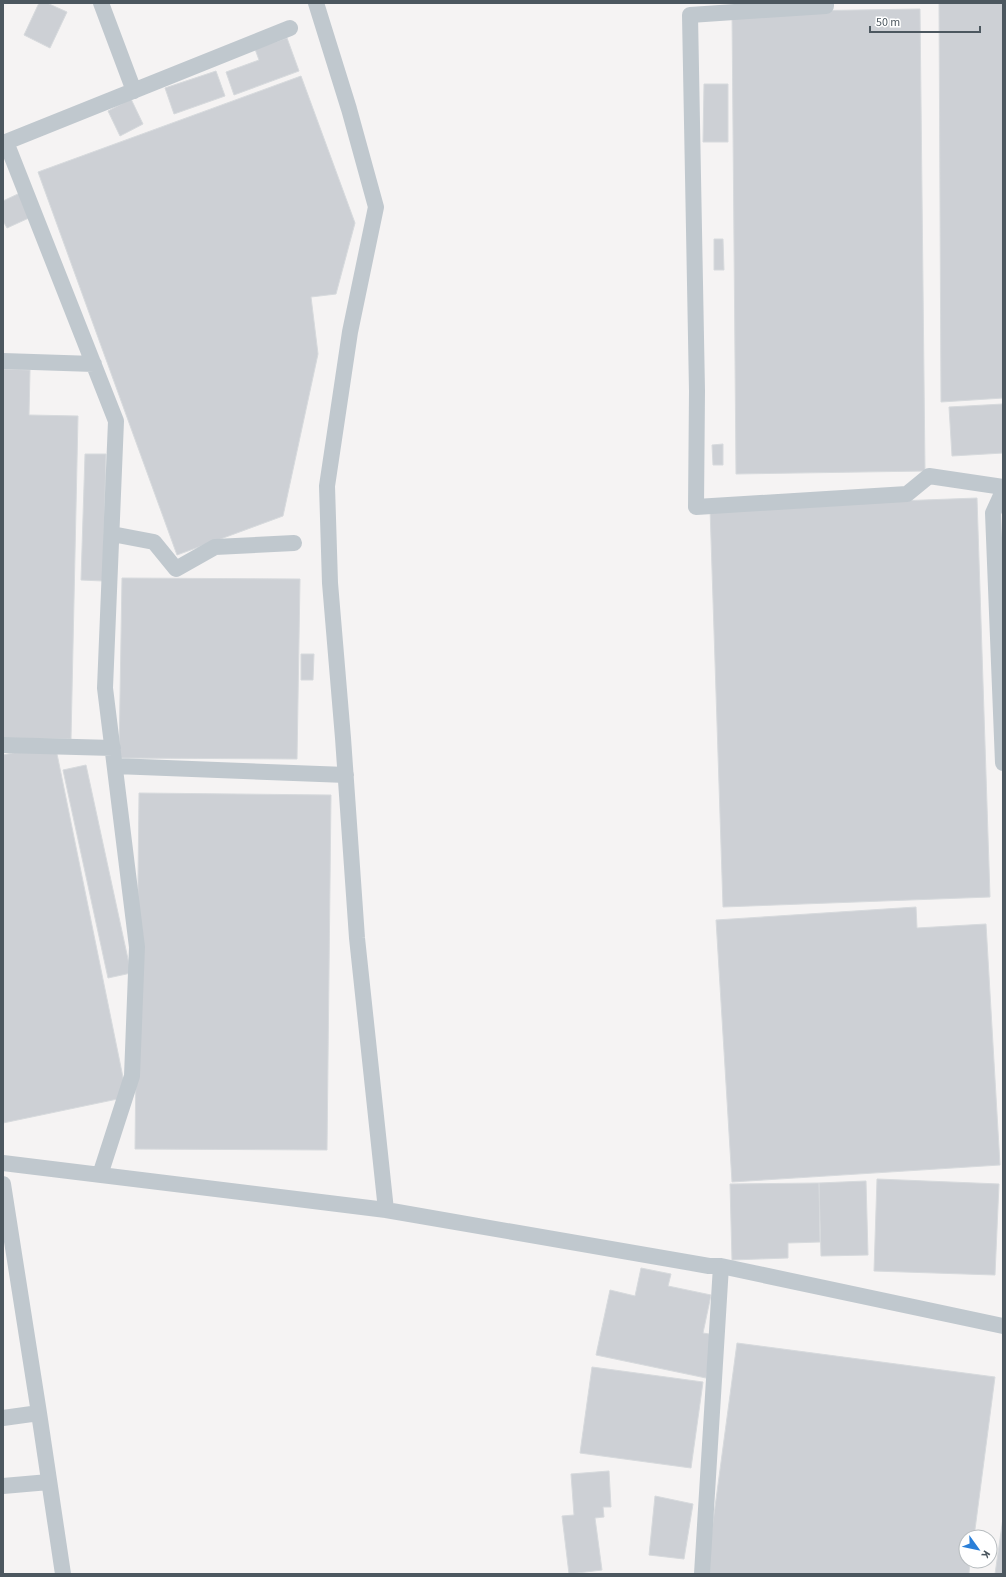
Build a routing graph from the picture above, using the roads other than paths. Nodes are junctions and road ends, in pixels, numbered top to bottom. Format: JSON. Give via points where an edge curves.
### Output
{"nodes":[{"id":1,"x":101,"y":3,"type":"edge"},
{"id":2,"x":316,"y":3,"type":"edge"},
{"id":3,"x":826,"y":3,"type":"edge"},
{"id":4,"x":290,"y":28,"type":"dead end"},
{"id":5,"x":134,"y":91,"type":"junction"},
{"id":6,"x":3,"y":361,"type":"edge"},
{"id":7,"x":94,"y":364,"type":"junction"},
{"id":8,"x":1003,"y":487,"type":"edge"},
{"id":9,"x":1003,"y":491,"type":"edge"},
{"id":10,"x":112,"y":534,"type":"junction"},
{"id":11,"x":294,"y":543,"type":"dead end"},
{"id":12,"x":3,"y":745,"type":"edge"},
{"id":13,"x":113,"y":748,"type":"junction"},
{"id":14,"x":1003,"y":763,"type":"edge"},
{"id":15,"x":115,"y":766,"type":"junction"},
{"id":16,"x":346,"y":775,"type":"junction"},
{"id":17,"x":3,"y":1163,"type":"edge"},
{"id":18,"x":100,"y":1175,"type":"junction"},
{"id":19,"x":3,"y":1184,"type":"edge"},
{"id":20,"x":386,"y":1210,"type":"junction"},
{"id":21,"x":721,"y":1266,"type":"junction"},
{"id":22,"x":1003,"y":1326,"type":"edge"},
{"id":23,"x":39,"y":1413,"type":"junction"},
{"id":24,"x":3,"y":1418,"type":"edge"},
{"id":25,"x":49,"y":1482,"type":"junction"},
{"id":26,"x":3,"y":1486,"type":"edge"},
{"id":27,"x":63,"y":1574,"type":"edge"},
{"id":28,"x":702,"y":1574,"type":"edge"}],
"edges":[{"from":1,"to":5,"type":"street"},
{"from":2,"to":16,"type":"street","via":[[376,207],[350,332],[327,486],[330,582]]},
{"from":3,"to":8,"type":"street","via":[[826,6],[690,15],[697,391],[696,507],[907,494],[929,476]]},
{"from":4,"to":5,"type":"street"},
{"from":5,"to":7,"type":"street","via":[[6,142]]},
{"from":6,"to":7,"type":"street"},
{"from":7,"to":10,"type":"street","via":[[116,421]]},
{"from":9,"to":14,"type":"street","via":[[993,513]]},
{"from":10,"to":11,"type":"street","via":[[154,542],[176,569],[214,547]]},
{"from":10,"to":13,"type":"street","via":[[105,688]]},
{"from":12,"to":13,"type":"street"},
{"from":13,"to":15,"type":"street"},
{"from":15,"to":16,"type":"street"},
{"from":15,"to":18,"type":"street","via":[[137,947],[133,1068]]},
{"from":16,"to":20,"type":"street","via":[[357,938]]},
{"from":17,"to":18,"type":"street"},
{"from":18,"to":20,"type":"street"},
{"from":19,"to":23,"type":"street"},
{"from":20,"to":21,"type":"street","via":[[701,1265]]},
{"from":21,"to":22,"type":"street"},
{"from":21,"to":28,"type":"street"},
{"from":23,"to":24,"type":"street"},
{"from":23,"to":25,"type":"street"},
{"from":25,"to":26,"type":"street"},
{"from":25,"to":27,"type":"street"}]}
